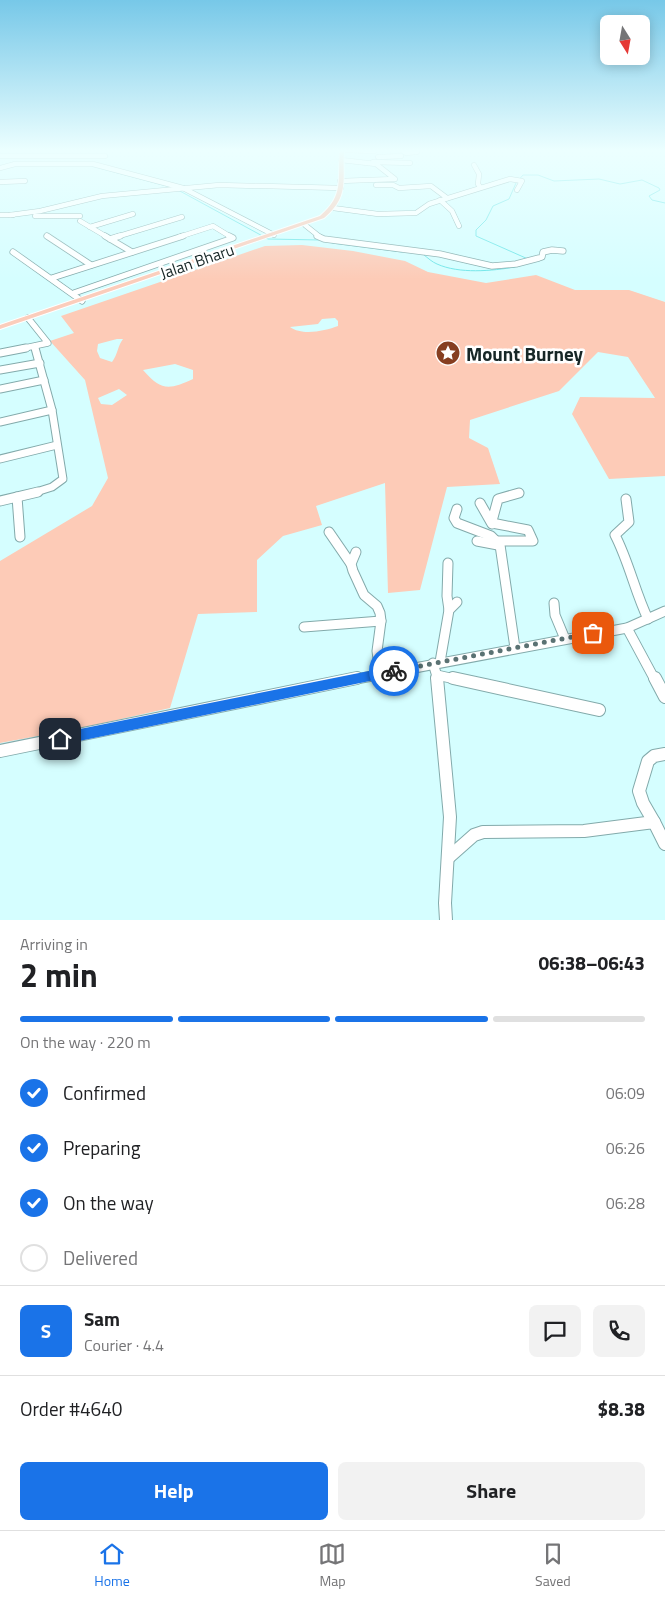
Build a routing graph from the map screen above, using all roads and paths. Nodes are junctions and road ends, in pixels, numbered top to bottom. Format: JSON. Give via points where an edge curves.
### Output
{"nodes":[{"id":1,"x":135,"y":193,"type":"edge"},
{"id":2,"x":186,"y":193,"type":"edge"},
{"id":3,"x":340,"y":193,"type":"edge"},
{"id":4,"x":405,"y":193,"type":"edge"},
{"id":5,"x":440,"y":193,"type":"edge"},
{"id":6,"x":462,"y":193,"type":"edge"},
{"id":7,"x":408,"y":195,"type":"dead end"},
{"id":8,"x":447,"y":198,"type":"junction"},
{"id":9,"x":440,"y":200,"type":"junction"},
{"id":10,"x":373,"y":206,"type":"dead end"},
{"id":11,"x":333,"y":208,"type":"junction"},
{"id":12,"x":348,"y":210,"type":"junction"},
{"id":13,"x":133,"y":214,"type":"dead end"},
{"id":14,"x":0,"y":215,"type":"edge"},
{"id":15,"x":19,"y":215,"type":"junction"},
{"id":16,"x":182,"y":217,"type":"dead end"},
{"id":17,"x":12,"y":223,"type":"dead end"},
{"id":18,"x":305,"y":224,"type":"junction"},
{"id":19,"x":460,"y":226,"type":"dead end"},
{"id":20,"x":90,"y":227,"type":"junction"},
{"id":21,"x":271,"y":235,"type":"junction"},
{"id":22,"x":47,"y":236,"type":"dead end"},
{"id":23,"x":110,"y":239,"type":"junction"},
{"id":24,"x":563,"y":251,"type":"dead end"},
{"id":25,"x":13,"y":252,"type":"dead end"},
{"id":26,"x":132,"y":252,"type":"junction"},
{"id":27,"x":91,"y":265,"type":"junction"},
{"id":28,"x":52,"y":278,"type":"junction"},
{"id":29,"x":74,"y":293,"type":"junction"},
{"id":30,"x":82,"y":301,"type":"junction"},
{"id":31,"x":28,"y":318,"type":"junction"},
{"id":32,"x":0,"y":327,"type":"edge"},
{"id":33,"x":36,"y":347,"type":"junction"},
{"id":34,"x":0,"y":353,"type":"edge"},
{"id":35,"x":40,"y":363,"type":"junction"},
{"id":36,"x":0,"y":370,"type":"edge"},
{"id":37,"x":44,"y":380,"type":"junction"},
{"id":38,"x":0,"y":389,"type":"edge"},
{"id":39,"x":52,"y":410,"type":"junction"},
{"id":40,"x":0,"y":422,"type":"edge"},
{"id":41,"x":58,"y":445,"type":"junction"},
{"id":42,"x":0,"y":459,"type":"edge"},
{"id":43,"x":519,"y":493,"type":"dead end"},
{"id":44,"x":17,"y":497,"type":"junction"},
{"id":45,"x":626,"y":499,"type":"dead end"},
{"id":46,"x":0,"y":501,"type":"edge"},
{"id":47,"x":480,"y":503,"type":"dead end"},
{"id":48,"x":457,"y":509,"type":"dead end"},
{"id":49,"x":492,"y":522,"type":"junction"},
{"id":50,"x":329,"y":532,"type":"dead end"},
{"id":51,"x":20,"y":537,"type":"dead end"},
{"id":52,"x":477,"y":541,"type":"dead end"},
{"id":53,"x":496,"y":541,"type":"junction"},
{"id":54,"x":356,"y":552,"type":"dead end"},
{"id":55,"x":448,"y":563,"type":"dead end"},
{"id":56,"x":352,"y":564,"type":"junction"},
{"id":57,"x":457,"y":602,"type":"dead end"},
{"id":58,"x":554,"y":603,"type":"dead end"},
{"id":59,"x":449,"y":610,"type":"junction"},
{"id":60,"x":665,"y":611,"type":"edge"},
{"id":61,"x":648,"y":619,"type":"junction"},
{"id":62,"x":381,"y":621,"type":"junction"},
{"id":63,"x":304,"y":627,"type":"dead end"},
{"id":64,"x":626,"y":628,"type":"junction"},
{"id":65,"x":565,"y":638,"type":"junction"},
{"id":66,"x":515,"y":648,"type":"junction"},
{"id":67,"x":437,"y":662,"type":"junction"},
{"id":68,"x":380,"y":674,"type":"junction"},
{"id":69,"x":437,"y":675,"type":"junction"},
{"id":70,"x":665,"y":697,"type":"edge"},
{"id":71,"x":599,"y":710,"type":"dead end"},
{"id":72,"x":0,"y":751,"type":"edge"},
{"id":73,"x":665,"y":754,"type":"edge"},
{"id":74,"x":654,"y":822,"type":"junction"},
{"id":75,"x":665,"y":844,"type":"edge"},
{"id":76,"x":448,"y":858,"type":"junction"},
{"id":77,"x":446,"y":920,"type":"edge"}],
"edges":[{"from":1,"to":15,"type":"street","via":[[102,196]]},
{"from":2,"to":21,"type":"street"},
{"from":3,"to":11,"type":"main road"},
{"from":4,"to":7,"type":"street"},
{"from":5,"to":8,"type":"street"},
{"from":6,"to":8,"type":"street"},
{"from":8,"to":9,"type":"street"},
{"from":9,"to":12,"type":"street","via":[[414,213]]},
{"from":9,"to":19,"type":"street","via":[[455,215]]},
{"from":10,"to":12,"type":"street","via":[[372,209]]},
{"from":11,"to":12,"type":"street"},
{"from":11,"to":18,"type":"main road","name":"Jalan Bharu"},
{"from":13,"to":20,"type":"street"},
{"from":14,"to":15,"type":"street"},
{"from":15,"to":17,"type":"street"},
{"from":15,"to":20,"type":"street","via":[[80,219]]},
{"from":16,"to":23,"type":"street"},
{"from":18,"to":21,"type":"main road","name":"Jalan Bharu"},
{"from":18,"to":24,"type":"street","via":[[317,236],[340,242],[421,251],[492,266],[542,257],[542,252],[547,250]]},
{"from":20,"to":23,"type":"street"},
{"from":21,"to":30,"type":"main road","name":"Jalan Bharu"},
{"from":22,"to":27,"type":"street"},
{"from":23,"to":26,"type":"street"},
{"from":25,"to":28,"type":"street"},
{"from":26,"to":27,"type":"street"},
{"from":26,"to":29,"type":"street","via":[[213,226],[233,238]]},
{"from":27,"to":28,"type":"street"},
{"from":28,"to":29,"type":"street"},
{"from":29,"to":30,"type":"street"},
{"from":30,"to":31,"type":"main road","name":"Jalan Bharu"},
{"from":31,"to":32,"type":"main road","name":"Jalan Bharu"},
{"from":31,"to":33,"type":"street","via":[[48,342]]},
{"from":33,"to":34,"type":"street"},
{"from":33,"to":35,"type":"street"},
{"from":35,"to":36,"type":"street"},
{"from":35,"to":37,"type":"street"},
{"from":37,"to":38,"type":"street"},
{"from":37,"to":39,"type":"street"},
{"from":39,"to":40,"type":"street"},
{"from":39,"to":41,"type":"street"},
{"from":41,"to":42,"type":"street"},
{"from":41,"to":44,"type":"street","via":[[64,479],[50,488]]},
{"from":43,"to":49,"type":"street","via":[[498,499]]},
{"from":44,"to":46,"type":"street"},
{"from":44,"to":51,"type":"street"},
{"from":45,"to":61,"type":"street","via":[[629,522],[615,535],[626,555],[636,595]]},
{"from":47,"to":49,"type":"street"},
{"from":48,"to":53,"type":"street","via":[[454,518],[457,522]]},
{"from":49,"to":53,"type":"street"},
{"from":49,"to":53,"type":"street","via":[[528,530],[533,541]]},
{"from":50,"to":56,"type":"street"},
{"from":52,"to":53,"type":"street"},
{"from":53,"to":66,"type":"street","via":[[506,578]]},
{"from":54,"to":56,"type":"street"},
{"from":55,"to":59,"type":"street","via":[[446,596]]},
{"from":56,"to":62,"type":"street","via":[[361,590],[376,606]]},
{"from":57,"to":59,"type":"street"},
{"from":58,"to":65,"type":"street","via":[[555,615]]},
{"from":59,"to":67,"type":"street"},
{"from":60,"to":61,"type":"street"},
{"from":61,"to":64,"type":"street"},
{"from":62,"to":63,"type":"street"},
{"from":62,"to":68,"type":"street","via":[[377,651]]},
{"from":64,"to":65,"type":"street"},
{"from":64,"to":70,"type":"street"},
{"from":65,"to":66,"type":"street"},
{"from":66,"to":67,"type":"street"},
{"from":67,"to":68,"type":"street"},
{"from":67,"to":69,"type":"street"},
{"from":68,"to":72,"type":"street"},
{"from":69,"to":71,"type":"street"},
{"from":69,"to":76,"type":"street","via":[[450,817]]},
{"from":73,"to":74,"type":"street","via":[[648,761],[639,791]]},
{"from":74,"to":75,"type":"street"},
{"from":74,"to":76,"type":"street","via":[[584,830],[483,832],[474,835]]},
{"from":76,"to":77,"type":"street"}]}
